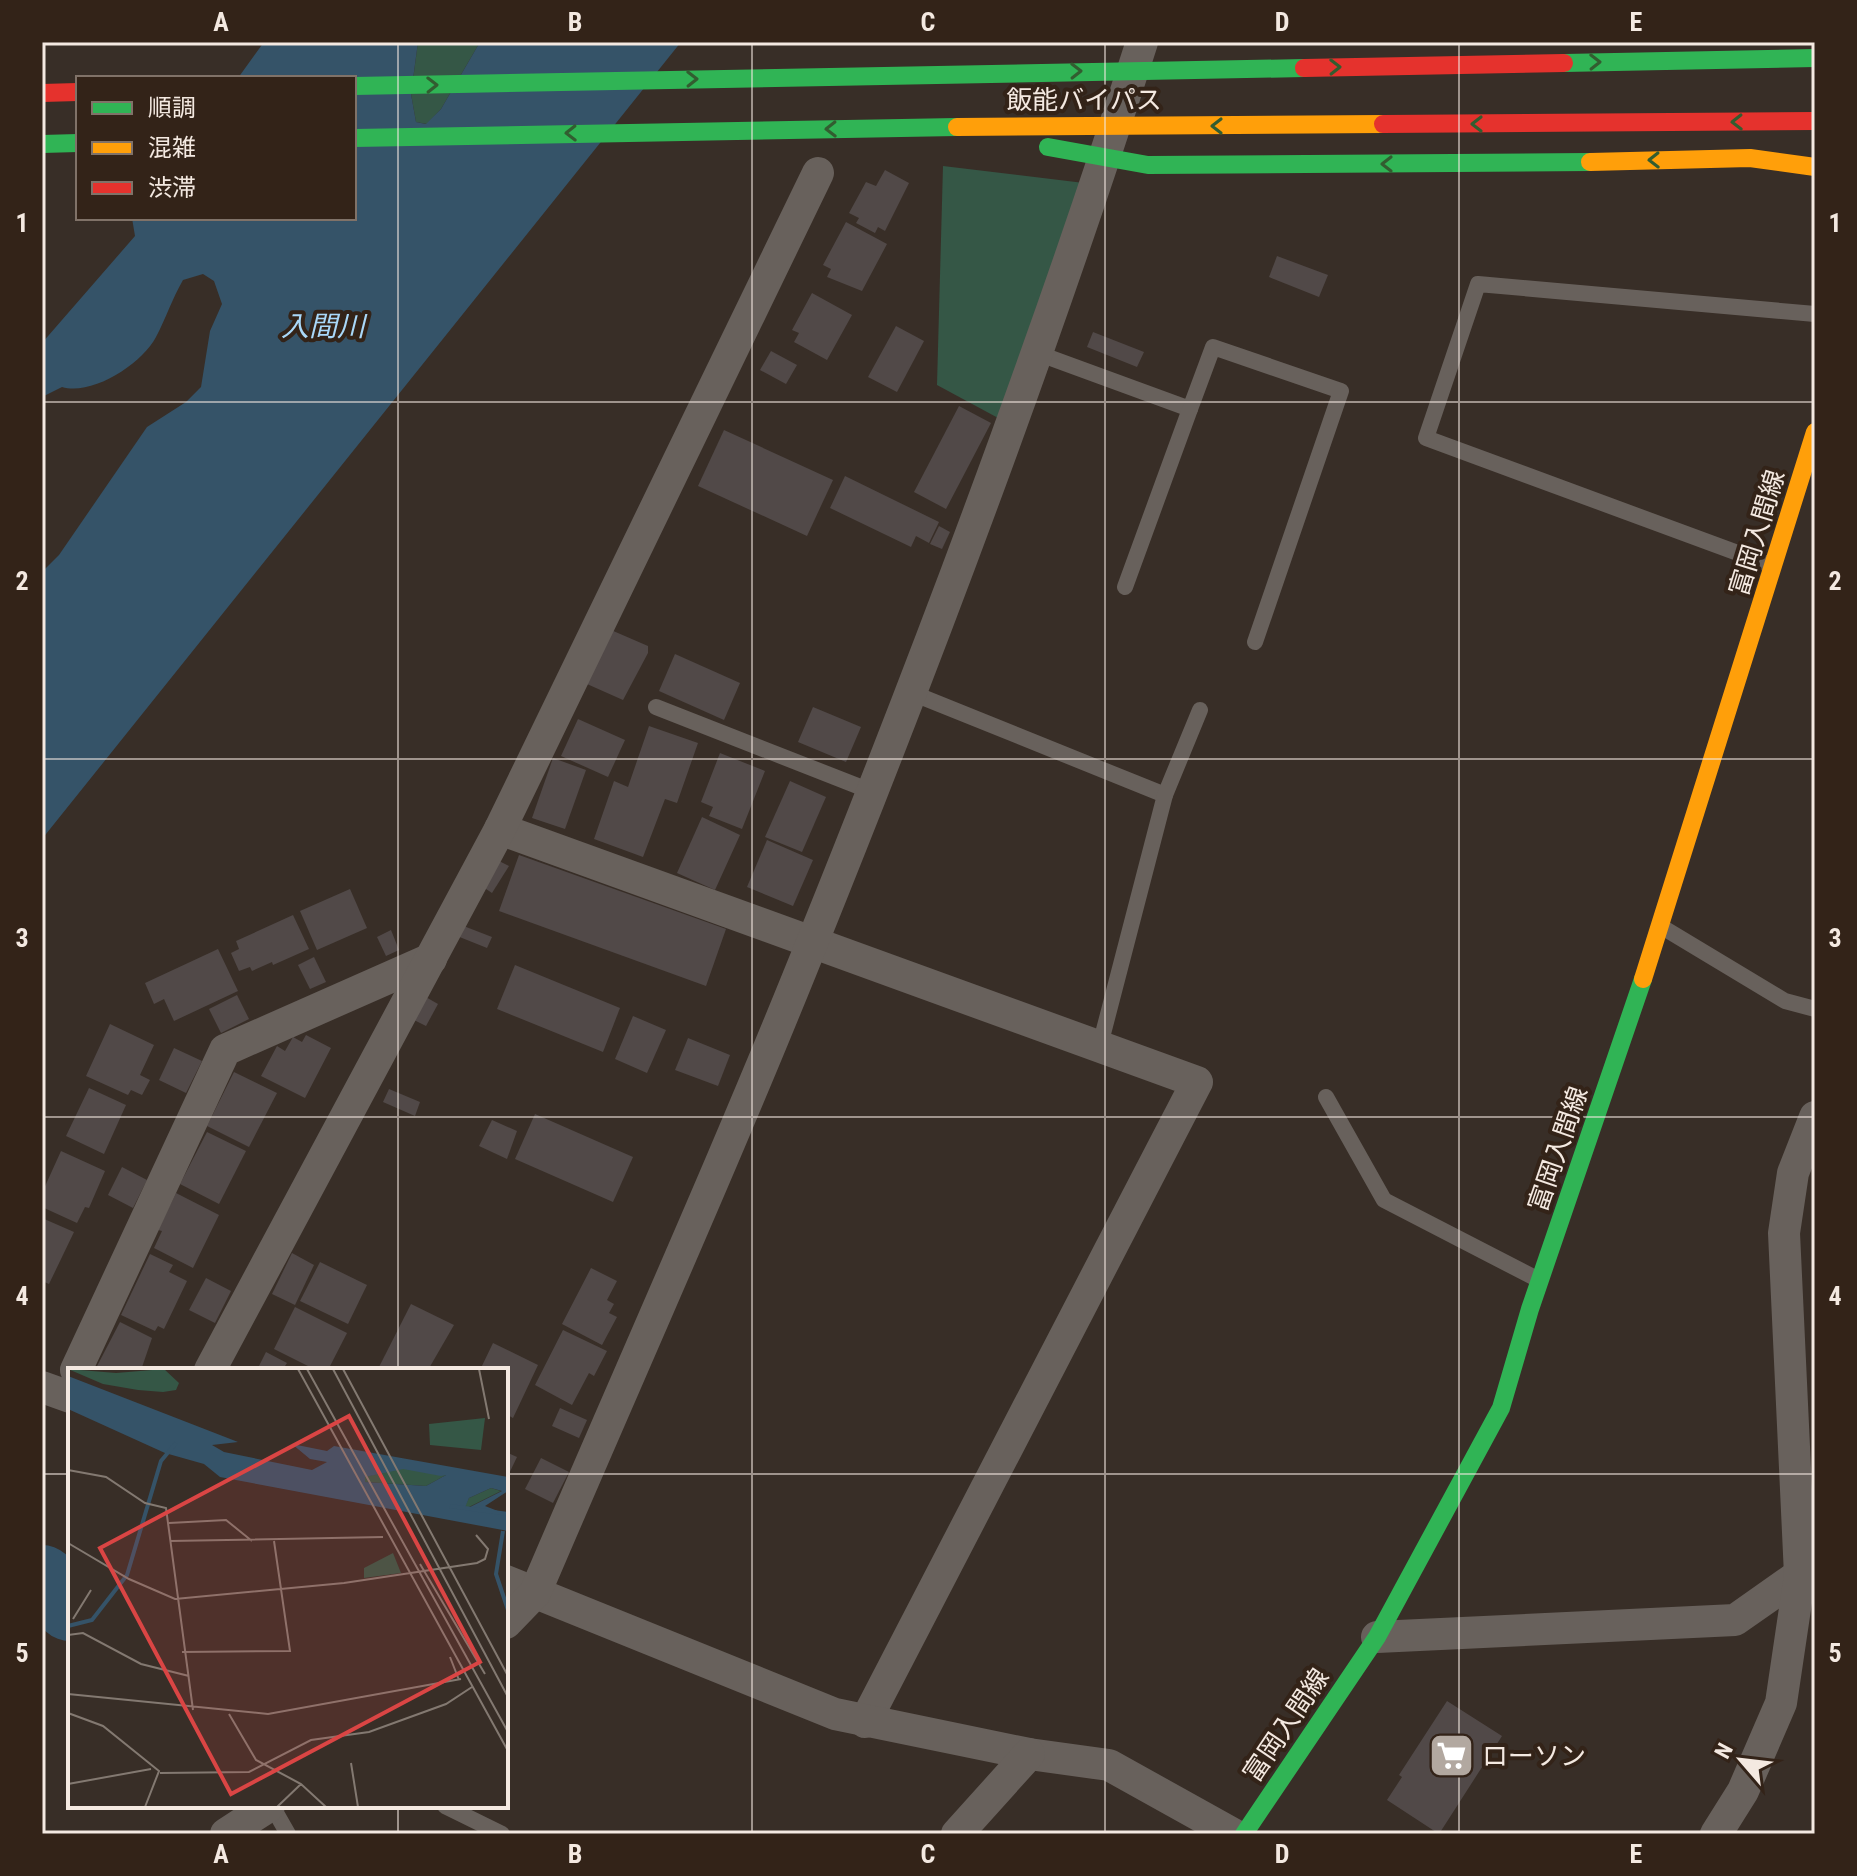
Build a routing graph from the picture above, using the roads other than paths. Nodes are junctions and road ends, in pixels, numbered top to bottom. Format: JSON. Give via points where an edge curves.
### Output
{"nodes":[{"id":1,"x":1142,"y":42,"type":"edge"},
{"id":2,"x":1055,"y":52,"type":"dead end"},
{"id":3,"x":1815,"y":58,"type":"edge"},
{"id":4,"x":965,"y":73,"type":"junction"},
{"id":5,"x":356,"y":86,"type":"edge"},
{"id":6,"x":76,"y":92,"type":"edge"},
{"id":7,"x":42,"y":93,"type":"edge"},
{"id":8,"x":1815,"y":121,"type":"edge"},
{"id":9,"x":939,"y":127,"type":"junction"},
{"id":10,"x":356,"y":138,"type":"edge"},
{"id":11,"x":76,"y":143,"type":"edge"},
{"id":12,"x":42,"y":144,"type":"edge"},
{"id":13,"x":1815,"y":167,"type":"edge"},
{"id":14,"x":818,"y":173,"type":"dead end"},
{"id":15,"x":1815,"y":314,"type":"edge"},
{"id":16,"x":1037,"y":353,"type":"junction"},
{"id":17,"x":1190,"y":409,"type":"junction"},
{"id":18,"x":1815,"y":432,"type":"edge"},
{"id":19,"x":1774,"y":566,"type":"junction"},
{"id":20,"x":1125,"y":587,"type":"dead end"},
{"id":21,"x":1255,"y":642,"type":"dead end"},
{"id":22,"x":912,"y":693,"type":"junction"},
{"id":23,"x":656,"y":707,"type":"dead end"},
{"id":24,"x":1200,"y":710,"type":"dead end"},
{"id":25,"x":873,"y":792,"type":"junction"},
{"id":26,"x":1165,"y":795,"type":"junction"},
{"id":27,"x":500,"y":829,"type":"junction"},
{"id":28,"x":1661,"y":926,"type":"junction"},
{"id":29,"x":813,"y":943,"type":"junction"},
{"id":30,"x":431,"y":959,"type":"junction"},
{"id":31,"x":1815,"y":1009,"type":"edge"},
{"id":32,"x":1099,"y":1049,"type":"junction"},
{"id":33,"x":1326,"y":1097,"type":"dead end"},
{"id":34,"x":1815,"y":1117,"type":"edge"},
{"id":35,"x":1541,"y":1281,"type":"junction"},
{"id":36,"x":73,"y":1368,"type":"edge"},
{"id":37,"x":211,"y":1368,"type":"edge"},
{"id":38,"x":1808,"y":1570,"type":"edge"},
{"id":39,"x":520,"y":1587,"type":"edge"},
{"id":40,"x":508,"y":1618,"type":"edge"},
{"id":41,"x":1377,"y":1637,"type":"junction"},
{"id":42,"x":865,"y":1722,"type":"junction"},
{"id":43,"x":1029,"y":1754,"type":"junction"},
{"id":44,"x":268,"y":1808,"type":"edge"},
{"id":45,"x":272,"y":1808,"type":"edge"},
{"id":46,"x":449,"y":1808,"type":"edge"},
{"id":47,"x":227,"y":1833,"type":"edge"},
{"id":48,"x":288,"y":1834,"type":"edge"},
{"id":49,"x":502,"y":1834,"type":"edge"},
{"id":50,"x":957,"y":1834,"type":"edge"},
{"id":51,"x":1233,"y":1834,"type":"edge"},
{"id":52,"x":1244,"y":1834,"type":"edge"},
{"id":53,"x":1716,"y":1834,"type":"edge"}],
"edges":[{"from":1,"to":16,"type":"street"},
{"from":2,"to":4,"type":"main road"},
{"from":4,"to":3,"type":"main road","name":"飯能バイパス","one_way":true},
{"from":5,"to":4,"type":"main road","name":"飯能バイパス","one_way":true},
{"from":6,"to":7,"type":"main road"},
{"from":8,"to":9,"type":"main road","name":"飯能バイパス","one_way":true},
{"from":9,"to":10,"type":"main road","name":"飯能バイパス","one_way":true},
{"from":13,"to":9,"type":"main road","one_way":true,"via":[[1750,158],[1148,165]]},
{"from":11,"to":12,"type":"main road"},
{"from":14,"to":27,"type":"street"},
{"from":15,"to":19,"type":"lane","via":[[1478,284],[1426,438]]},
{"from":16,"to":17,"type":"lane"},
{"from":16,"to":22,"type":"street"},
{"from":17,"to":20,"type":"lane"},
{"from":17,"to":21,"type":"lane","via":[[1213,347],[1341,391]]},
{"from":18,"to":19,"type":"main road","name":"富岡入間線"},
{"from":19,"to":28,"type":"main road","name":"富岡入間線"},
{"from":22,"to":25,"type":"street"},
{"from":22,"to":26,"type":"lane"},
{"from":23,"to":25,"type":"lane"},
{"from":24,"to":26,"type":"lane"},
{"from":25,"to":29,"type":"street"},
{"from":26,"to":32,"type":"lane"},
{"from":27,"to":29,"type":"street"},
{"from":27,"to":30,"type":"street"},
{"from":28,"to":31,"type":"lane","via":[[1785,1001]]},
{"from":28,"to":35,"type":"main road","name":"富岡入間線"},
{"from":29,"to":32,"type":"street"},
{"from":29,"to":39,"type":"street"},
{"from":30,"to":36,"type":"street","via":[[225,1050]]},
{"from":30,"to":37,"type":"street"},
{"from":32,"to":42,"type":"street","via":[[1197,1082]]},
{"from":33,"to":35,"type":"lane","via":[[1384,1200]]},
{"from":34,"to":38,"type":"street","via":[[1793,1173],[1784,1233]]},
{"from":35,"to":41,"type":"main road","name":"富岡入間線","via":[[1501,1408]]},
{"from":38,"to":41,"type":"street","via":[[1735,1620]]},
{"from":38,"to":53,"type":"street","via":[[1781,1703],[1743,1791]]},
{"from":39,"to":40,"type":"street"},
{"from":39,"to":42,"type":"street"},
{"from":41,"to":52,"type":"main road","name":"富岡入間線"},
{"from":42,"to":43,"type":"street"},
{"from":43,"to":50,"type":"street"},
{"from":43,"to":51,"type":"street","via":[[1109,1765]]},
{"from":44,"to":47,"type":"street"},
{"from":45,"to":48,"type":"lane"},
{"from":46,"to":49,"type":"lane"}]}
